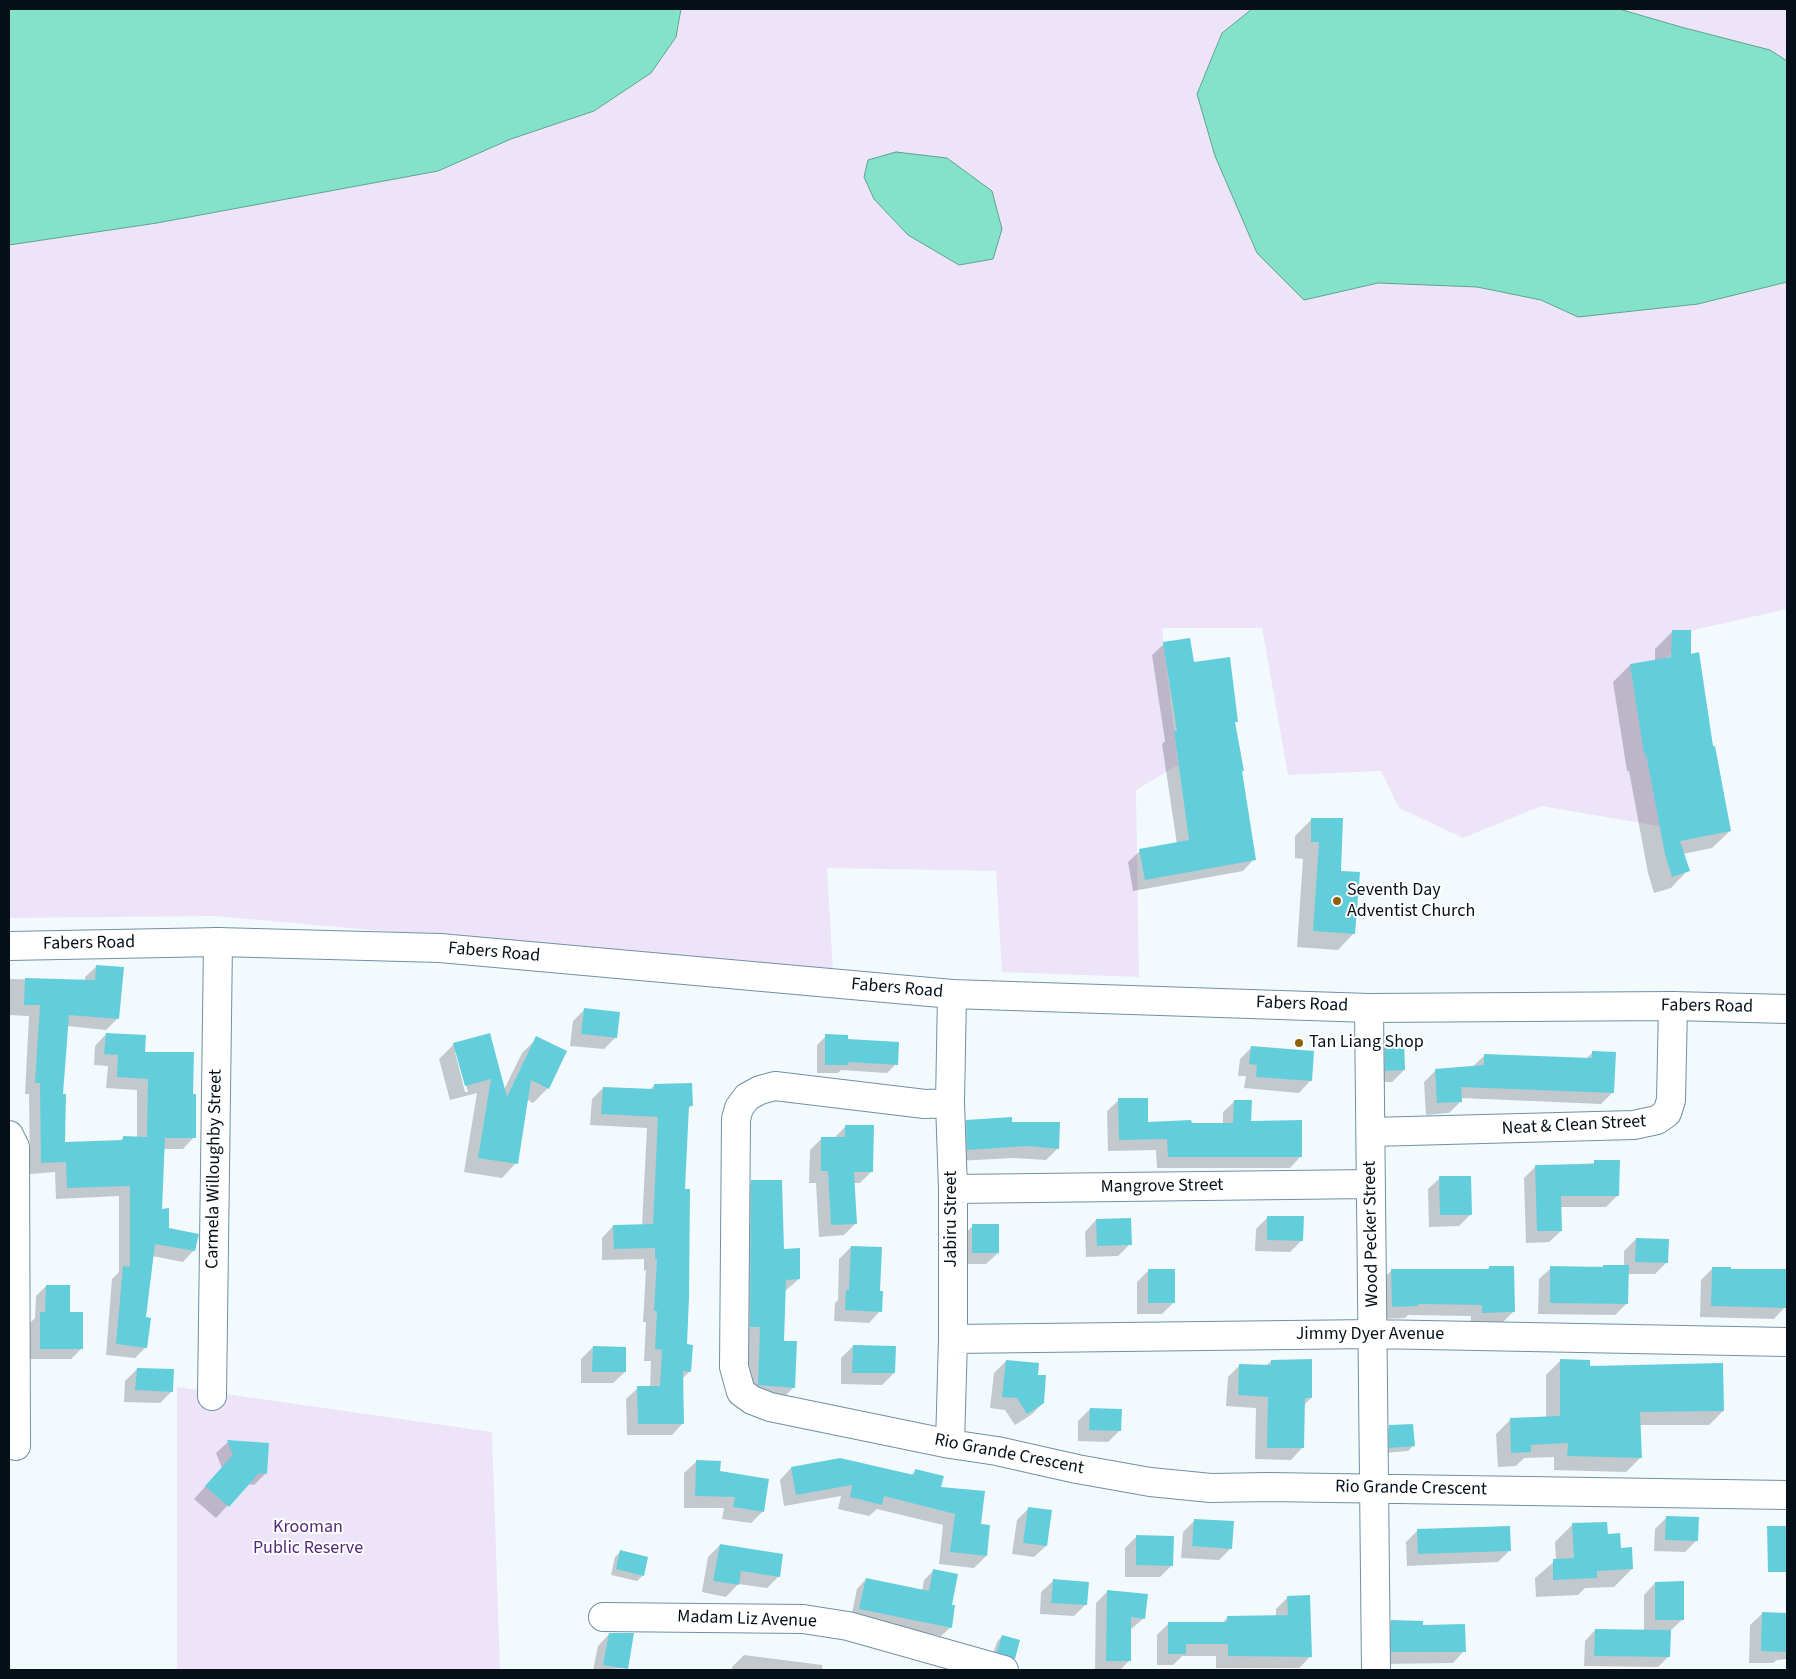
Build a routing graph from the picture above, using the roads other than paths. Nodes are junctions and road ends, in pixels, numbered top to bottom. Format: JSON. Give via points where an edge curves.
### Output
{"nodes":[{"id":1,"x":218,"y":942,"type":"junction"},
{"id":2,"x":9,"y":946,"type":"edge"},
{"id":3,"x":952,"y":994,"type":"junction"},
{"id":4,"x":1672,"y":1006,"type":"junction"},
{"id":5,"x":1369,"y":1008,"type":"junction"},
{"id":6,"x":1787,"y":1009,"type":"edge"},
{"id":7,"x":950,"y":1103,"type":"junction"},
{"id":8,"x":1371,"y":1132,"type":"junction"},
{"id":9,"x":9,"y":1135,"type":"edge"},
{"id":10,"x":1371,"y":1184,"type":"junction"},
{"id":11,"x":953,"y":1189,"type":"junction"},
{"id":12,"x":1373,"y":1334,"type":"junction"},
{"id":13,"x":953,"y":1339,"type":"junction"},
{"id":14,"x":1787,"y":1342,"type":"edge"},
{"id":15,"x":212,"y":1396,"type":"dead end"},
{"id":16,"x":950,"y":1444,"type":"junction"},
{"id":17,"x":16,"y":1446,"type":"dead end"},
{"id":18,"x":1374,"y":1489,"type":"junction"},
{"id":19,"x":1787,"y":1495,"type":"edge"},
{"id":20,"x":603,"y":1617,"type":"dead end"},
{"id":21,"x":1004,"y":1670,"type":"edge"},
{"id":22,"x":1376,"y":1670,"type":"edge"}],
"edges":[{"from":1,"to":2,"type":"street","name":"Fabers Road"},
{"from":1,"to":3,"type":"street","name":"Fabers Road","via":[[440,948]]},
{"from":1,"to":15,"type":"street","name":"Carmela Willoughby Street"},
{"from":3,"to":5,"type":"street","name":"Fabers Road"},
{"from":3,"to":7,"type":"street","name":"Jabiru Street"},
{"from":4,"to":5,"type":"street","name":"Fabers Road"},
{"from":4,"to":6,"type":"street","name":"Fabers Road"},
{"from":4,"to":8,"type":"street","name":"Neat & Clean Street","via":[[1671,1100],[1667,1113],[1657,1120],[1634,1125]]},
{"from":5,"to":8,"type":"street","name":"Wood Pecker Street"},
{"from":7,"to":11,"type":"street","name":"Jabiru Street"},
{"from":7,"to":16,"type":"street","name":"Rio Grande Crescent","via":[[925,1104],[775,1086],[747,1097],[736,1119],[734,1367],[741,1392],[752,1400]]},
{"from":8,"to":10,"type":"street","name":"Wood Pecker Street"},
{"from":9,"to":17,"type":"street","via":[[15,1147]]},
{"from":10,"to":11,"type":"street","name":"Mangrove Street"},
{"from":10,"to":12,"type":"street","name":"Wood Pecker Street"},
{"from":11,"to":13,"type":"street","name":"Jabiru Street"},
{"from":12,"to":13,"type":"street","name":"Jimmy Dyer Avenue"},
{"from":12,"to":14,"type":"street","name":"Jimmy Dyer Avenue"},
{"from":12,"to":18,"type":"street","name":"Wood Pecker Street"},
{"from":13,"to":16,"type":"street","name":"Jabiru Street"},
{"from":16,"to":18,"type":"street","name":"Rio Grande Crescent","via":[[997,1450],[1150,1482],[1210,1488]]},
{"from":18,"to":19,"type":"street","name":"Rio Grande Crescent"},
{"from":18,"to":22,"type":"street","name":"Wood Pecker Street"},
{"from":20,"to":21,"type":"street","name":"Madam Liz Avenue","via":[[803,1619],[848,1626]]}]}
